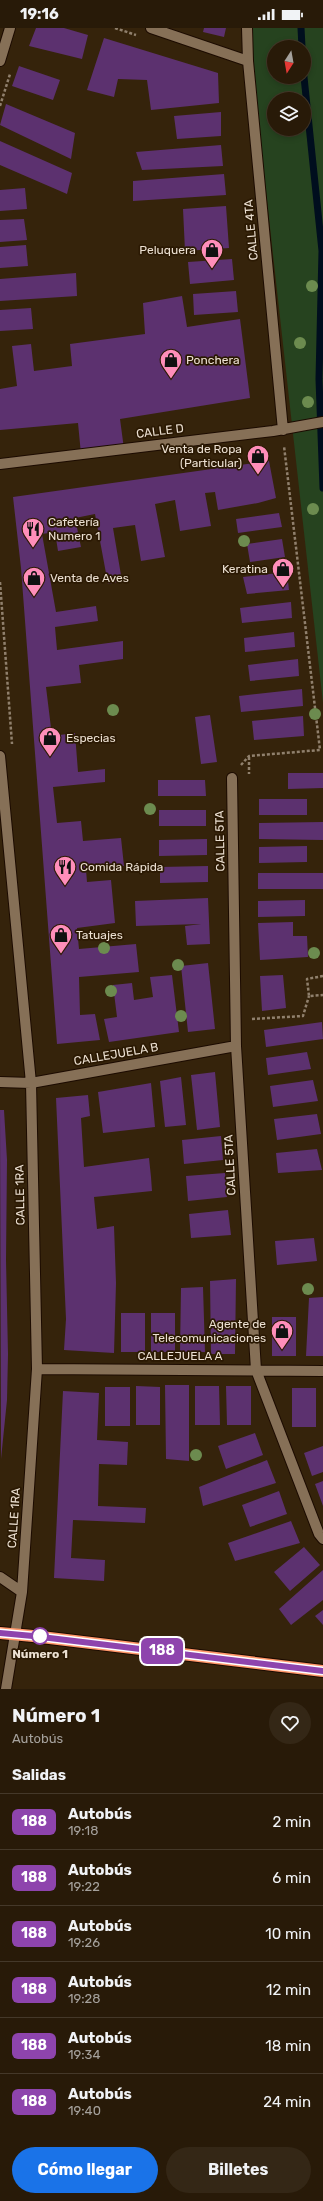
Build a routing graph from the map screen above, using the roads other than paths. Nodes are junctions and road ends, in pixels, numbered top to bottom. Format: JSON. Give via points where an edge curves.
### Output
{"nodes":[{"id":1,"x":10,"y":28,"type":"edge"},
{"id":2,"x":151,"y":28,"type":"edge"},
{"id":3,"x":247,"y":28,"type":"edge"},
{"id":4,"x":0,"y":61,"type":"edge"},
{"id":5,"x":248,"y":61,"type":"junction"},
{"id":6,"x":323,"y":422,"type":"edge"},
{"id":7,"x":283,"y":430,"type":"junction"},
{"id":8,"x":0,"y":464,"type":"edge"},
{"id":9,"x":0,"y":756,"type":"edge"},
{"id":10,"x":232,"y":778,"type":"road end"},
{"id":11,"x":1,"y":787,"type":"edge"},
{"id":12,"x":236,"y":1046,"type":"junction"},
{"id":13,"x":0,"y":1082,"type":"edge"},
{"id":14,"x":31,"y":1083,"type":"junction"},
{"id":15,"x":37,"y":1369,"type":"junction"},
{"id":16,"x":256,"y":1370,"type":"junction"},
{"id":17,"x":323,"y":1371,"type":"edge"},
{"id":18,"x":323,"y":1539,"type":"edge"},
{"id":19,"x":0,"y":1577,"type":"edge"},
{"id":20,"x":22,"y":1592,"type":"junction"},
{"id":21,"x":0,"y":1633,"type":"edge"},
{"id":22,"x":16,"y":1635,"type":"junction"},
{"id":23,"x":323,"y":1671,"type":"edge"},
{"id":24,"x":6,"y":1689,"type":"edge"}],
"edges":[{"from":1,"to":4,"type":"street"},
{"from":2,"to":5,"type":"street"},
{"from":3,"to":5,"type":"street","name":"CALLE 4TA"},
{"from":5,"to":7,"type":"street","name":"CALLE 4TA"},
{"from":6,"to":7,"type":"street","name":"CALLE D"},
{"from":7,"to":8,"type":"street","name":"CALLE D"},
{"from":9,"to":11,"type":"street","name":"CALLE 1RA"},
{"from":10,"to":12,"type":"street","name":"CALLE 5TA"},
{"from":11,"to":14,"type":"street","name":"CALLE 1RA"},
{"from":12,"to":14,"type":"street","name":"CALLEJUELA B"},
{"from":12,"to":16,"type":"street","name":"CALLE 5TA"},
{"from":13,"to":14,"type":"street","name":"CALLEJUELA B"},
{"from":14,"to":15,"type":"street","name":"CALLE 1RA"},
{"from":15,"to":16,"type":"street","name":"CALLEJUELA A"},
{"from":15,"to":20,"type":"street","name":"CALLE 1RA"},
{"from":16,"to":17,"type":"street","name":"CALLEJUELA A"},
{"from":16,"to":18,"type":"street","name":"CALLE 5TA"},
{"from":19,"to":20,"type":"street"},
{"from":20,"to":22,"type":"street","name":"CALLE 1RA"},
{"from":21,"to":22,"type":"highway"},
{"from":22,"to":23,"type":"highway"},
{"from":22,"to":24,"type":"street","name":"CALLE 1RA"}]}
